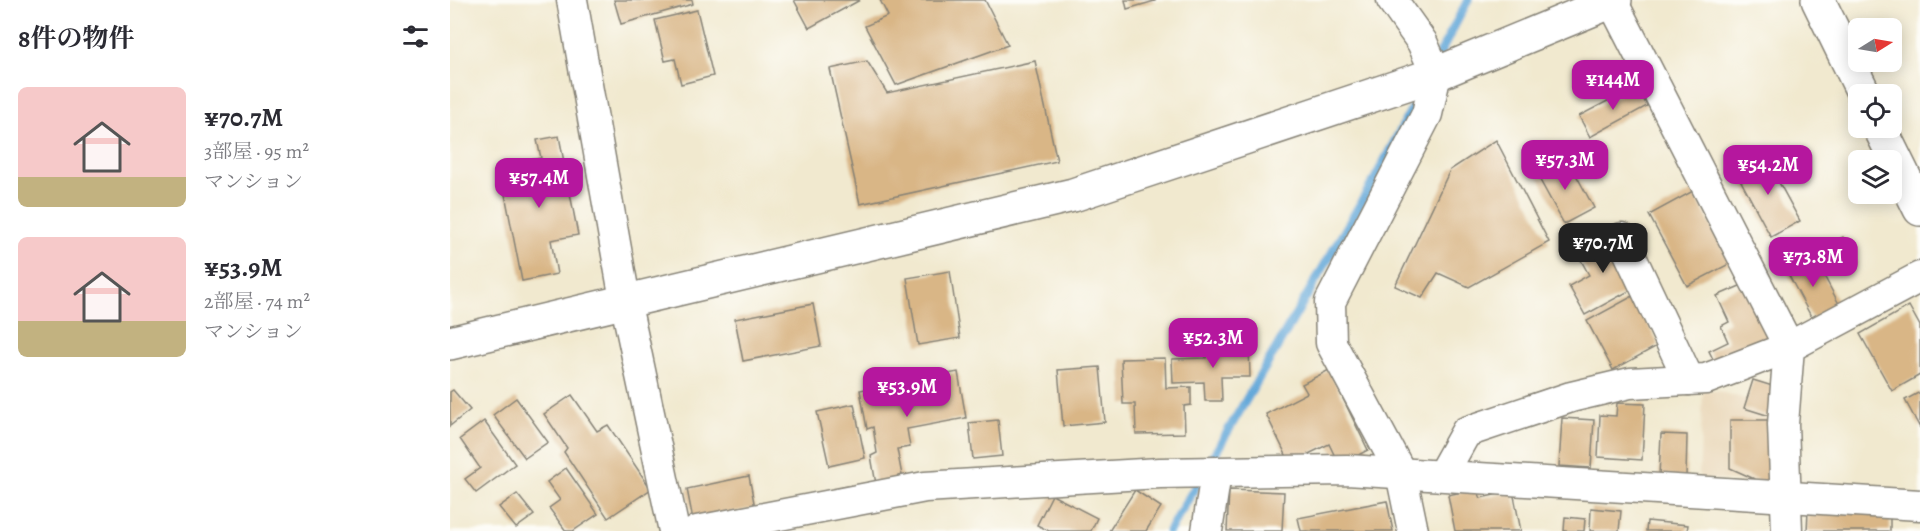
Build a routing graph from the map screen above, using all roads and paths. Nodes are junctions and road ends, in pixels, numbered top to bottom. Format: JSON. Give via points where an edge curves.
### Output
{"nodes":[{"id":1,"x":572,"y":0,"type":"edge"},
{"id":2,"x":1392,"y":0,"type":"edge"},
{"id":3,"x":1818,"y":0,"type":"edge"},
{"id":4,"x":1614,"y":1,"type":"edge"},
{"id":5,"x":1436,"y":74,"type":"junction"},
{"id":6,"x":1859,"y":84,"type":"edge"},
{"id":7,"x":1885,"y":138,"type":"edge"},
{"id":8,"x":1920,"y":209,"type":"edge"},
{"id":9,"x":1622,"y":238,"type":"dead end"},
{"id":10,"x":1920,"y":277,"type":"edge"},
{"id":11,"x":625,"y":300,"type":"junction"},
{"id":12,"x":450,"y":343,"type":"edge"},
{"id":13,"x":1789,"y":348,"type":"junction"},
{"id":14,"x":1689,"y":380,"type":"junction"},
{"id":15,"x":1216,"y":473,"type":"junction"},
{"id":16,"x":1401,"y":473,"type":"junction"},
{"id":17,"x":1442,"y":475,"type":"junction"},
{"id":18,"x":1785,"y":498,"type":"junction"},
{"id":19,"x":1920,"y":506,"type":"edge"},
{"id":20,"x":674,"y":531,"type":"edge"},
{"id":21,"x":697,"y":531,"type":"edge"},
{"id":22,"x":1207,"y":531,"type":"edge"},
{"id":23,"x":1413,"y":531,"type":"edge"},
{"id":24,"x":1786,"y":531,"type":"edge"}],
"edges":[{"from":1,"to":11,"type":"street"},
{"from":2,"to":5,"type":"street","via":[[1422,42]]},
{"from":3,"to":6,"type":"street"},
{"from":4,"to":5,"type":"street"},
{"from":4,"to":13,"type":"street"},
{"from":5,"to":11,"type":"street","via":[[1073,195]]},
{"from":5,"to":16,"type":"street","via":[[1427,114],[1330,302],[1330,343]]},
{"from":7,"to":8,"type":"street"},
{"from":9,"to":14,"type":"street"},
{"from":10,"to":13,"type":"street"},
{"from":11,"to":12,"type":"street"},
{"from":11,"to":20,"type":"street"},
{"from":13,"to":14,"type":"street","via":[[1706,379]]},
{"from":13,"to":18,"type":"street","via":[[1783,424]]},
{"from":14,"to":17,"type":"street","via":[[1630,384],[1571,397],[1466,432]]},
{"from":15,"to":16,"type":"street"},
{"from":15,"to":21,"type":"street","via":[[925,487]]},
{"from":15,"to":22,"type":"street"},
{"from":16,"to":17,"type":"street"},
{"from":16,"to":23,"type":"street"},
{"from":17,"to":18,"type":"street"},
{"from":18,"to":19,"type":"street"},
{"from":18,"to":24,"type":"street"}]}
